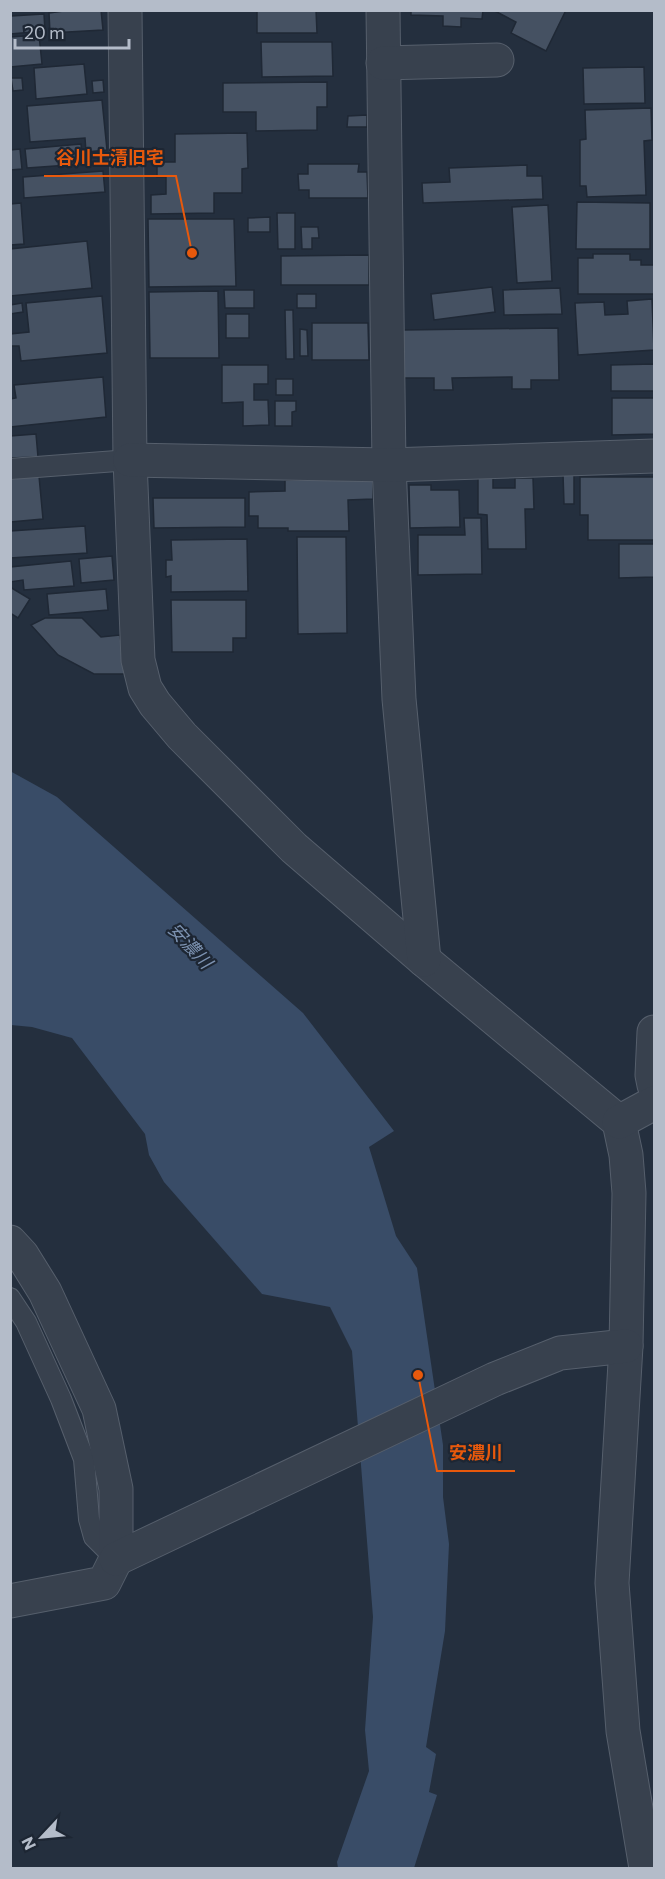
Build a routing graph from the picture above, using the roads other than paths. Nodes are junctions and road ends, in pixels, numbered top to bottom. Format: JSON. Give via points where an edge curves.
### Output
{"nodes":[{"id":1,"x":125,"y":10,"type":"edge"},
{"id":2,"x":382,"y":10,"type":"edge"},
{"id":3,"x":497,"y":60,"type":"dead end"},
{"id":4,"x":383,"y":63,"type":"junction"},
{"id":5,"x":654,"y":456,"type":"edge"},
{"id":6,"x":130,"y":460,"type":"junction"},
{"id":7,"x":389,"y":465,"type":"junction"},
{"id":8,"x":10,"y":469,"type":"edge"},
{"id":9,"x":424,"y":960,"type":"junction"},
{"id":10,"x":654,"y":1032,"type":"edge"},
{"id":11,"x":654,"y":1085,"type":"edge"},
{"id":12,"x":654,"y":1103,"type":"edge"},
{"id":13,"x":619,"y":1122,"type":"junction"},
{"id":14,"x":10,"y":1242,"type":"edge"},
{"id":15,"x":10,"y":1298,"type":"edge"},
{"id":16,"x":626,"y":1346,"type":"junction"},
{"id":17,"x":116,"y":1559,"type":"junction"},
{"id":18,"x":10,"y":1601,"type":"edge"},
{"id":19,"x":646,"y":1869,"type":"edge"}],
"edges":[{"from":1,"to":6,"type":"street"},
{"from":2,"to":4,"type":"street"},
{"from":3,"to":4,"type":"street"},
{"from":4,"to":7,"type":"street"},
{"from":5,"to":7,"type":"street"},
{"from":6,"to":7,"type":"street"},
{"from":6,"to":8,"type":"lane"},
{"from":6,"to":9,"type":"street","via":[[138,660],[145,688],[182,736],[294,848]]},
{"from":7,"to":9,"type":"street","via":[[399,699]]},
{"from":9,"to":13,"type":"street"},
{"from":10,"to":11,"type":"street"},
{"from":12,"to":13,"type":"street"},
{"from":13,"to":16,"type":"street","via":[[629,1194]]},
{"from":14,"to":17,"type":"street","via":[[45,1292],[99,1409],[116,1489]]},
{"from":15,"to":17,"type":"lane","via":[[30,1331],[84,1460],[94,1537]]},
{"from":16,"to":17,"type":"street","via":[[560,1353],[495,1379]]},
{"from":16,"to":19,"type":"street","via":[[612,1583],[623,1731]]},
{"from":17,"to":18,"type":"street","via":[[104,1583]]}]}
